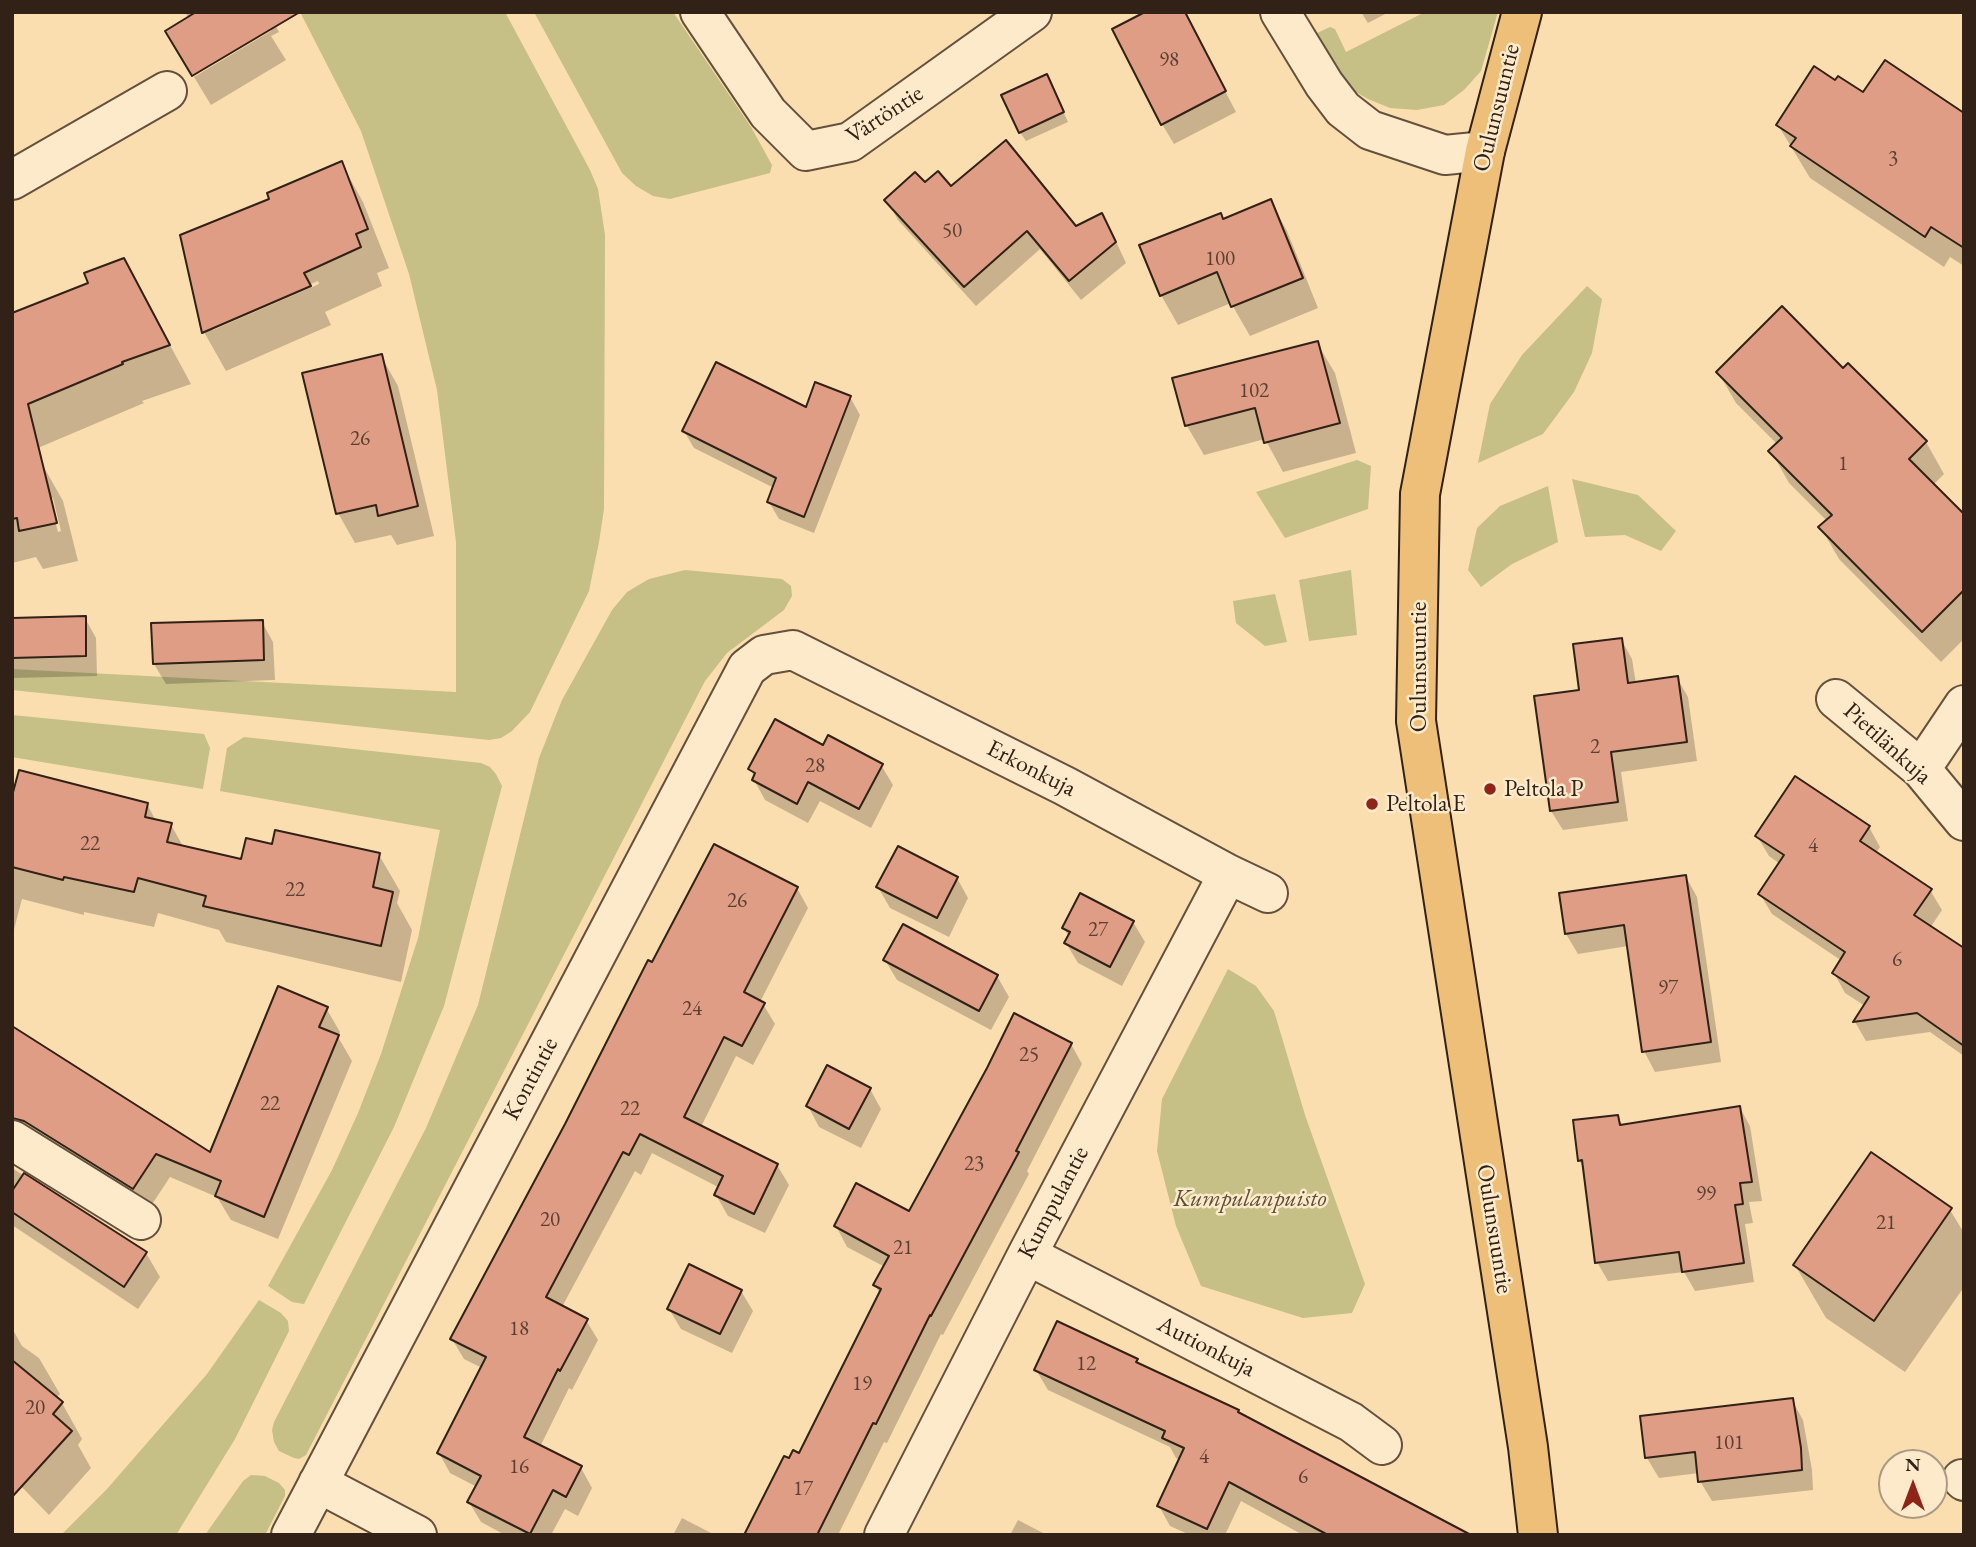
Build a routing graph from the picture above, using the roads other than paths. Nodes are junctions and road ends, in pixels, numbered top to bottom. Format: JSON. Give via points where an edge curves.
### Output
{"nodes":[{"id":1,"x":700,"y":12,"type":"edge"},
{"id":2,"x":1032,"y":12,"type":"edge"},
{"id":3,"x":1280,"y":12,"type":"edge"},
{"id":4,"x":1522,"y":12,"type":"edge"},
{"id":5,"x":167,"y":91,"type":"dead end"},
{"id":6,"x":1485,"y":151,"type":"junction"},
{"id":7,"x":12,"y":180,"type":"edge"},
{"id":8,"x":793,"y":650,"type":"joint"},
{"id":9,"x":1836,"y":699,"type":"dead end"},
{"id":10,"x":1964,"y":705,"type":"edge"},
{"id":11,"x":1921,"y":769,"type":"junction"},
{"id":12,"x":1964,"y":821,"type":"edge"},
{"id":13,"x":1228,"y":874,"type":"junction"},
{"id":14,"x":1268,"y":893,"type":"dead end"},
{"id":15,"x":12,"y":1140,"type":"edge"},
{"id":16,"x":141,"y":1220,"type":"dead end"},
{"id":17,"x":1027,"y":1255,"type":"junction"},
{"id":18,"x":1382,"y":1445,"type":"dead end"},
{"id":19,"x":318,"y":1483,"type":"junction"},
{"id":20,"x":291,"y":1535,"type":"edge"},
{"id":21,"x":417,"y":1535,"type":"edge"},
{"id":22,"x":884,"y":1535,"type":"edge"},
{"id":23,"x":1538,"y":1535,"type":"edge"}],
"edges":[{"from":1,"to":2,"type":"street","name":"Värtöntie","via":[[768,113],[806,151],[850,142]]},
{"from":3,"to":6,"type":"street","via":[[1343,109],[1370,130],[1445,155]]},
{"from":4,"to":6,"type":"main road","name":"Oulunsuuntie"},
{"from":5,"to":7,"type":"street"},
{"from":6,"to":23,"type":"main road","name":"Oulunsuuntie","via":[[1420,494],[1416,721]]},
{"from":8,"to":13,"type":"street","name":"Erkonkuja","via":[[1065,786]]},
{"from":8,"to":19,"type":"street","name":"Kontintie","via":[[764,655],[747,668]]},
{"from":9,"to":11,"type":"street","name":"Pietilänkuja"},
{"from":10,"to":11,"type":"street"},
{"from":11,"to":12,"type":"street","name":"Pietilänkuja"},
{"from":13,"to":14,"type":"street","name":"Erkonkuja"},
{"from":13,"to":17,"type":"street","name":"Kumpulantie"},
{"from":15,"to":16,"type":"street"},
{"from":17,"to":18,"type":"street","name":"Autionkuja","via":[[1351,1422]]},
{"from":17,"to":22,"type":"street","name":"Kumpulantie"},
{"from":19,"to":20,"type":"street","name":"Kontintie"},
{"from":19,"to":21,"type":"street"}]}
